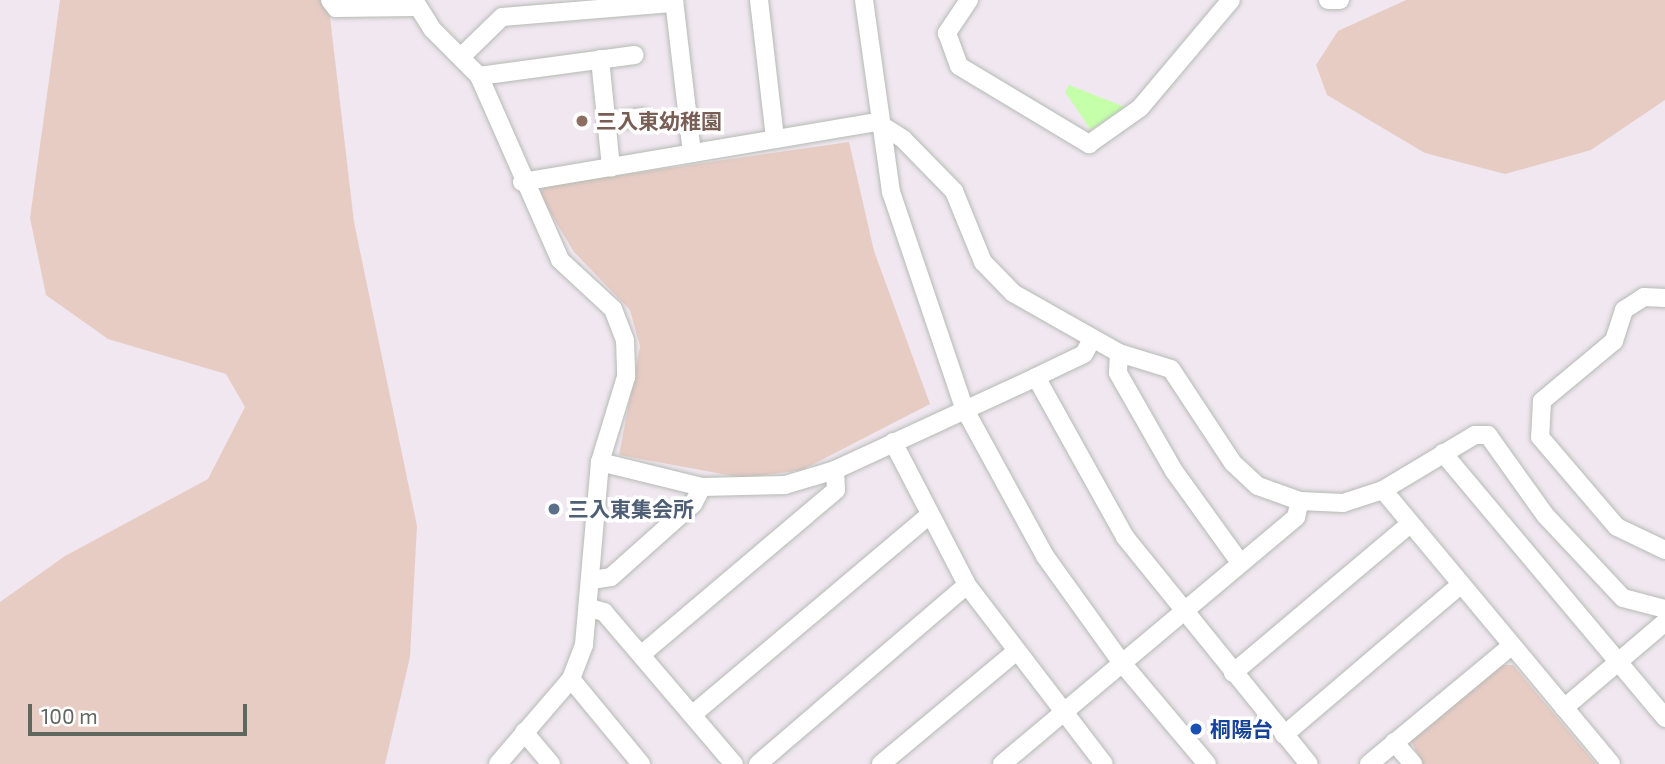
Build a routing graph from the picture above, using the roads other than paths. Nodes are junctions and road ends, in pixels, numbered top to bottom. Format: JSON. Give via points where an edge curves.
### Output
{"nodes":[{"id":1,"x":330,"y":0,"type":"edge"},
{"id":2,"x":759,"y":0,"type":"edge"},
{"id":3,"x":864,"y":0,"type":"edge"},
{"id":4,"x":968,"y":0,"type":"edge"},
{"id":5,"x":1231,"y":0,"type":"edge"},
{"id":6,"x":1328,"y":0,"type":"edge"},
{"id":7,"x":1340,"y":0,"type":"edge"},
{"id":8,"x":674,"y":2,"type":"edge"},
{"id":9,"x":414,"y":3,"type":"edge"},
{"id":10,"x":587,"y":5,"type":"edge"},
{"id":11,"x":502,"y":8,"type":"edge"},
{"id":12,"x":635,"y":55,"type":"dead end"},
{"id":13,"x":462,"y":57,"type":"junction"},
{"id":14,"x":600,"y":59,"type":"junction"},
{"id":15,"x":479,"y":76,"type":"junction"},
{"id":16,"x":643,"y":117,"type":"dead end"},
{"id":17,"x":607,"y":122,"type":"junction"},
{"id":18,"x":876,"y":122,"type":"junction"},
{"id":19,"x":775,"y":139,"type":"junction"},
{"id":20,"x":692,"y":153,"type":"junction"},
{"id":21,"x":611,"y":167,"type":"junction"},
{"id":22,"x":522,"y":182,"type":"junction"},
{"id":23,"x":1665,"y":298,"type":"edge"},
{"id":24,"x":1092,"y":339,"type":"junction"},
{"id":25,"x":1119,"y":353,"type":"junction"},
{"id":26,"x":1036,"y":377,"type":"junction"},
{"id":27,"x":964,"y":408,"type":"junction"},
{"id":28,"x":893,"y":442,"type":"junction"},
{"id":29,"x":1443,"y":453,"type":"junction"},
{"id":30,"x":600,"y":462,"type":"junction"},
{"id":31,"x":835,"y":470,"type":"junction"},
{"id":32,"x":702,"y":487,"type":"junction"},
{"id":33,"x":1383,"y":490,"type":"junction"},
{"id":34,"x":1300,"y":501,"type":"junction"},
{"id":35,"x":928,"y":516,"type":"junction"},
{"id":36,"x":1410,"y":524,"type":"junction"},
{"id":37,"x":1665,"y":550,"type":"edge"},
{"id":38,"x":1239,"y":561,"type":"junction"},
{"id":39,"x":592,"y":580,"type":"junction"},
{"id":40,"x":967,"y":585,"type":"junction"},
{"id":41,"x":1459,"y":586,"type":"junction"},
{"id":42,"x":590,"y":608,"type":"junction"},
{"id":43,"x":1665,"y":609,"type":"edge"},
{"id":44,"x":1180,"y":611,"type":"junction"},
{"id":45,"x":1665,"y":622,"type":"edge"},
{"id":46,"x":1510,"y":647,"type":"junction"},
{"id":47,"x":1014,"y":653,"type":"junction"},
{"id":48,"x":642,"y":654,"type":"junction"},
{"id":49,"x":1122,"y":663,"type":"junction"},
{"id":50,"x":1619,"y":664,"type":"junction"},
{"id":51,"x":1233,"y":673,"type":"junction"},
{"id":52,"x":571,"y":679,"type":"junction"},
{"id":53,"x":1564,"y":708,"type":"junction"},
{"id":54,"x":1063,"y":713,"type":"junction"},
{"id":55,"x":692,"y":715,"type":"junction"},
{"id":56,"x":1665,"y":718,"type":"edge"},
{"id":57,"x":524,"y":732,"type":"junction"},
{"id":58,"x":1284,"y":735,"type":"junction"},
{"id":59,"x":1394,"y":742,"type":"junction"},
{"id":60,"x":637,"y":763,"type":"edge"},
{"id":61,"x":498,"y":764,"type":"edge"},
{"id":62,"x":551,"y":764,"type":"edge"},
{"id":63,"x":734,"y":764,"type":"edge"},
{"id":64,"x":758,"y":764,"type":"edge"},
{"id":65,"x":881,"y":764,"type":"edge"},
{"id":66,"x":1002,"y":764,"type":"edge"},
{"id":67,"x":1104,"y":764,"type":"edge"},
{"id":68,"x":1207,"y":764,"type":"edge"},
{"id":69,"x":1309,"y":764,"type":"edge"},
{"id":70,"x":1369,"y":764,"type":"edge"},
{"id":71,"x":1413,"y":764,"type":"edge"},
{"id":72,"x":1611,"y":764,"type":"edge"}],
"edges":[{"from":1,"to":9,"type":"street","via":[[336,8]]},
{"from":2,"to":19,"type":"street"},
{"from":3,"to":18,"type":"street"},
{"from":4,"to":5,"type":"street","via":[[947,33],[958,66],[1089,144],[1140,108]]},
{"from":6,"to":7,"type":"street"},
{"from":8,"to":10,"type":"street"},
{"from":8,"to":20,"type":"street"},
{"from":9,"to":13,"type":"street"},
{"from":10,"to":11,"type":"street"},
{"from":11,"to":13,"type":"street"},
{"from":12,"to":14,"type":"street"},
{"from":13,"to":15,"type":"street"},
{"from":14,"to":15,"type":"street"},
{"from":14,"to":17,"type":"street"},
{"from":15,"to":22,"type":"street"},
{"from":16,"to":17,"type":"street"},
{"from":17,"to":21,"type":"street"},
{"from":18,"to":19,"type":"street"},
{"from":18,"to":24,"type":"street","via":[[903,139],[954,191],[983,262],[1013,293]]},
{"from":18,"to":27,"type":"street","via":[[912,264]]},
{"from":19,"to":20,"type":"street"},
{"from":20,"to":21,"type":"street"},
{"from":21,"to":22,"type":"street"},
{"from":22,"to":30,"type":"street","via":[[560,260],[613,309],[625,340],[626,377]]},
{"from":23,"to":37,"type":"street","via":[[1644,297],[1624,310],[1614,341],[1542,401],[1539,437],[1617,527]]},
{"from":24,"to":25,"type":"street"},
{"from":24,"to":26,"type":"street","via":[[1084,354]]},
{"from":25,"to":34,"type":"street","via":[[1171,369],[1233,463],[1258,486]]},
{"from":25,"to":38,"type":"street","via":[[1118,373],[1174,471]]},
{"from":26,"to":27,"type":"street"},
{"from":26,"to":44,"type":"street","via":[[1118,526]]},
{"from":27,"to":28,"type":"street"},
{"from":27,"to":49,"type":"street","via":[[1045,556]]},
{"from":28,"to":31,"type":"street"},
{"from":28,"to":35,"type":"street"},
{"from":29,"to":33,"type":"street"},
{"from":29,"to":43,"type":"street","via":[[1475,435],[1488,435],[1545,515],[1623,598]]},
{"from":29,"to":50,"type":"street"},
{"from":30,"to":32,"type":"street"},
{"from":30,"to":39,"type":"street"},
{"from":31,"to":32,"type":"street","via":[[771,487]]},
{"from":31,"to":48,"type":"street","via":[[836,490]]},
{"from":32,"to":39,"type":"street","via":[[693,504],[611,577]]},
{"from":33,"to":34,"type":"street","via":[[1343,503]]},
{"from":33,"to":36,"type":"street"},
{"from":34,"to":38,"type":"street","via":[[1296,517]]},
{"from":35,"to":40,"type":"street"},
{"from":35,"to":55,"type":"street"},
{"from":36,"to":41,"type":"street"},
{"from":36,"to":51,"type":"street"},
{"from":38,"to":44,"type":"street"},
{"from":39,"to":42,"type":"street"},
{"from":40,"to":47,"type":"street"},
{"from":40,"to":64,"type":"street"},
{"from":41,"to":46,"type":"street"},
{"from":41,"to":58,"type":"street"},
{"from":42,"to":48,"type":"street","via":[[604,612]]},
{"from":42,"to":52,"type":"street"},
{"from":44,"to":49,"type":"street"},
{"from":44,"to":51,"type":"street"},
{"from":45,"to":50,"type":"street"},
{"from":46,"to":53,"type":"street"},
{"from":46,"to":59,"type":"street"},
{"from":47,"to":54,"type":"street"},
{"from":47,"to":65,"type":"street"},
{"from":48,"to":55,"type":"street"},
{"from":49,"to":54,"type":"street"},
{"from":49,"to":68,"type":"street"},
{"from":50,"to":53,"type":"street"},
{"from":50,"to":56,"type":"street"},
{"from":51,"to":58,"type":"street"},
{"from":52,"to":57,"type":"street"},
{"from":52,"to":60,"type":"street"},
{"from":53,"to":72,"type":"street"},
{"from":54,"to":66,"type":"street"},
{"from":54,"to":67,"type":"street"},
{"from":55,"to":63,"type":"street"},
{"from":57,"to":61,"type":"street"},
{"from":57,"to":62,"type":"street"},
{"from":58,"to":69,"type":"street"},
{"from":59,"to":70,"type":"street"},
{"from":59,"to":71,"type":"street"}]}
